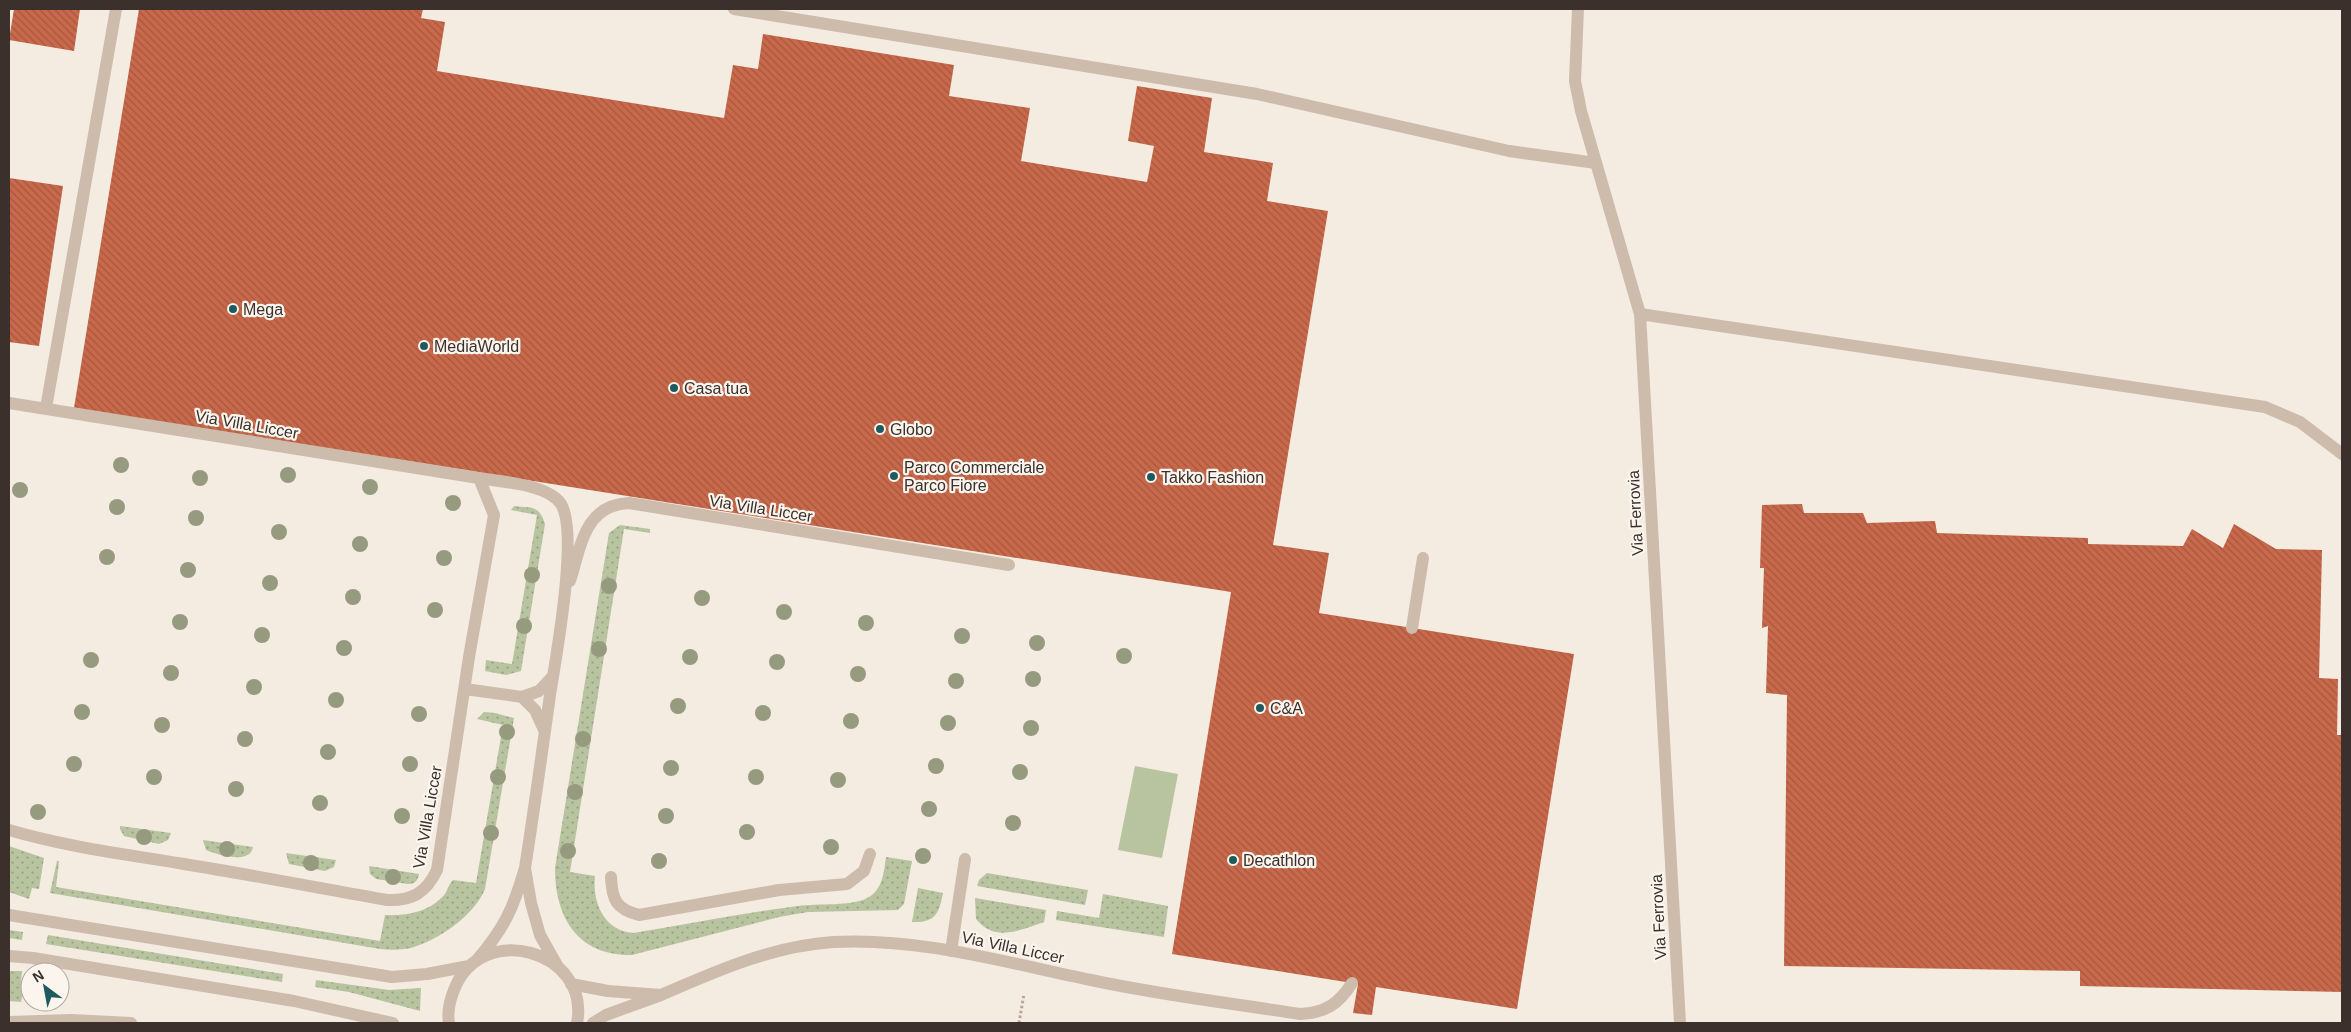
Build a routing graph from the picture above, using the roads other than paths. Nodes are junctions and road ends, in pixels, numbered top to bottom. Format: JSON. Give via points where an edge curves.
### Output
{"nodes":[{"id":1,"x":116,"y":9,"type":"edge"},
{"id":2,"x":734,"y":9,"type":"edge"},
{"id":3,"x":1578,"y":9,"type":"edge"},
{"id":4,"x":1596,"y":163,"type":"junction"},
{"id":5,"x":1640,"y":314,"type":"junction"},
{"id":6,"x":9,"y":403,"type":"edge"},
{"id":7,"x":46,"y":408,"type":"junction"},
{"id":8,"x":2342,"y":454,"type":"edge"},
{"id":9,"x":479,"y":478,"type":"junction"},
{"id":10,"x":1423,"y":558,"type":"dead end"},
{"id":11,"x":1009,"y":566,"type":"dead end"},
{"id":12,"x":565,"y":596,"type":"junction"},
{"id":13,"x":1412,"y":628,"type":"dead end"},
{"id":14,"x":553,"y":676,"type":"junction"},
{"id":15,"x":465,"y":689,"type":"junction"},
{"id":16,"x":522,"y":697,"type":"junction"},
{"id":17,"x":545,"y":732,"type":"junction"},
{"id":18,"x":9,"y":830,"type":"edge"},
{"id":19,"x":870,"y":854,"type":"dead end"},
{"id":20,"x":965,"y":859,"type":"dead end"},
{"id":21,"x":525,"y":868,"type":"junction"},
{"id":22,"x":611,"y":877,"type":"dead end"},
{"id":23,"x":9,"y":915,"type":"edge"},
{"id":24,"x":951,"y":951,"type":"junction"},
{"id":25,"x":9,"y":956,"type":"edge"},
{"id":26,"x":473,"y":963,"type":"junction"},
{"id":27,"x":558,"y":967,"type":"junction"},
{"id":28,"x":1352,"y":982,"type":"dead end"},
{"id":29,"x":571,"y":984,"type":"junction"},
{"id":30,"x":661,"y":995,"type":"junction"},
{"id":31,"x":9,"y":1022,"type":"edge"},
{"id":32,"x":131,"y":1023,"type":"edge"},
{"id":33,"x":393,"y":1023,"type":"edge"},
{"id":34,"x":449,"y":1023,"type":"edge"},
{"id":35,"x":577,"y":1023,"type":"edge"},
{"id":36,"x":593,"y":1023,"type":"edge"},
{"id":37,"x":1680,"y":1023,"type":"edge"}],
"edges":[{"from":1,"to":7,"type":"street"},
{"from":2,"to":4,"type":"street","via":[[1257,94],[1510,151]]},
{"from":3,"to":4,"type":"street","name":"Via Ferrovia","via":[[1575,81]]},
{"from":4,"to":5,"type":"street","name":"Via Ferrovia"},
{"from":5,"to":8,"type":"street","via":[[2264,408],[2300,422]]},
{"from":5,"to":37,"type":"street","name":"Via Ferrovia"},
{"from":6,"to":7,"type":"street","name":"Via Villa Liccer"},
{"from":7,"to":9,"type":"street","name":"Via Villa Liccer"},
{"from":9,"to":12,"type":"street","name":"Via Villa Liccer","via":[[553,494],[561,504],[566,520]]},
{"from":9,"to":15,"type":"street","name":"Via Villa Liccer","via":[[494,515]]},
{"from":10,"to":13,"type":"street"},
{"from":11,"to":12,"type":"street","name":"Via Villa Liccer","via":[[637,504],[617,504],[599,513],[586,529]]},
{"from":12,"to":14,"type":"street","name":"Via Villa Liccer"},
{"from":14,"to":16,"type":"street","via":[[539,691]]},
{"from":14,"to":17,"type":"street","name":"Via Villa Liccer"},
{"from":15,"to":16,"type":"street"},
{"from":15,"to":18,"type":"street","name":"Via Villa Liccer","via":[[437,870],[426,889],[414,898],[371,897],[52,843]]},
{"from":16,"to":17,"type":"street","via":[[535,710]]},
{"from":17,"to":21,"type":"street","name":"Via Villa Liccer"},
{"from":19,"to":22,"type":"street","via":[[864,871],[847,884],[778,890],[639,915],[625,911],[617,904]]},
{"from":20,"to":24,"type":"street"},
{"from":21,"to":26,"type":"street","via":[[514,904],[498,934]]},
{"from":21,"to":27,"type":"street","via":[[540,935]]},
{"from":23,"to":26,"type":"street","via":[[392,977],[427,974]]},
{"from":24,"to":28,"type":"street","name":"Via Villa Liccer","via":[[1093,981],[1300,1014],[1318,1013],[1331,1006],[1345,995]]},
{"from":24,"to":30,"type":"street","name":"Via Villa Liccer","via":[[834,942],[791,948],[731,965]]},
{"from":25,"to":33,"type":"street","via":[[294,1001]]},
{"from":26,"to":27,"type":"street","via":[[497,951],[518,949],[540,955]]},
{"from":26,"to":34,"type":"street","via":[[457,982],[450,1000]]},
{"from":27,"to":29,"type":"street"},
{"from":29,"to":30,"type":"street","name":"Via Villa Liccer"},
{"from":29,"to":35,"type":"street","via":[[577,1000]]},
{"from":30,"to":36,"type":"street","name":"Via Villa Liccer"},
{"from":31,"to":32,"type":"street","via":[[71,1020]]}]}
